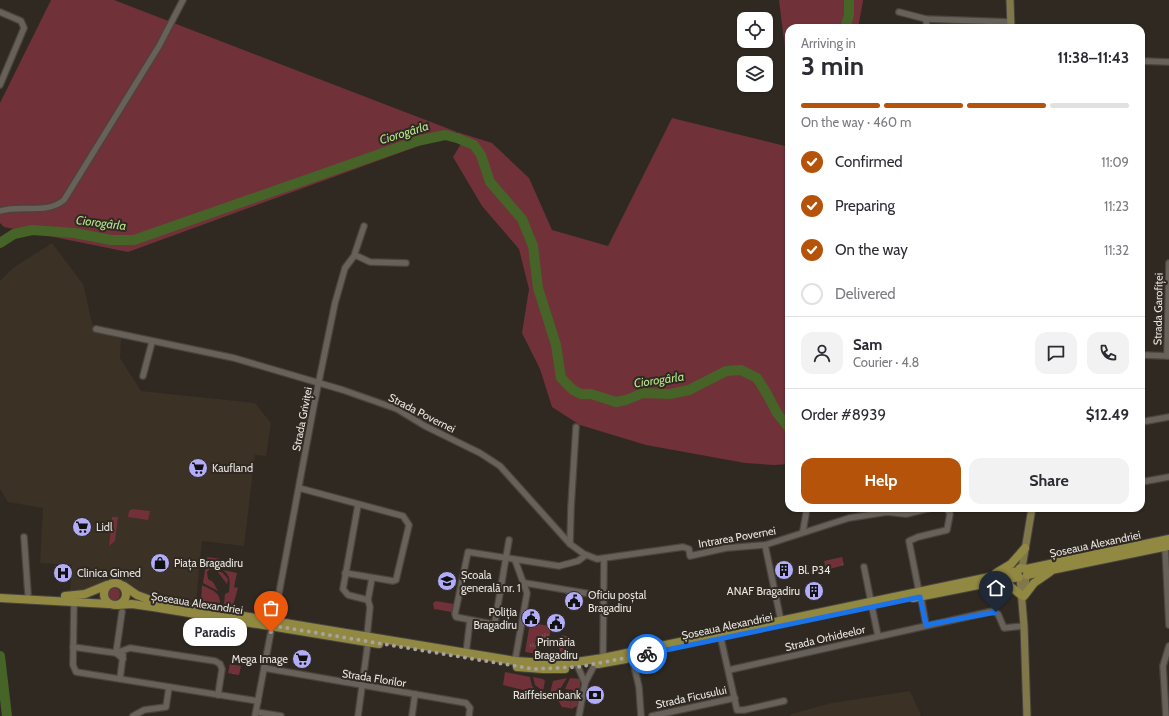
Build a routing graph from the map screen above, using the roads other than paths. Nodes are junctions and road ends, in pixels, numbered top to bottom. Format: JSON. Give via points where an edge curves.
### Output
{"nodes":[{"id":1,"x":183,"y":0,"type":"edge"},
{"id":2,"x":1010,"y":0,"type":"edge"},
{"id":3,"x":0,"y":12,"type":"edge"},
{"id":4,"x":899,"y":12,"type":"dead end"},
{"id":5,"x":926,"y":19,"type":"junction"},
{"id":6,"x":927,"y":24,"type":"edge"},
{"id":7,"x":997,"y":24,"type":"edge"},
{"id":8,"x":1011,"y":24,"type":"edge"},
{"id":9,"x":1145,"y":61,"type":"edge"},
{"id":10,"x":1169,"y":62,"type":"edge"},
{"id":11,"x":0,"y":85,"type":"edge"},
{"id":12,"x":0,"y":211,"type":"edge"},
{"id":13,"x":364,"y":226,"type":"dead end"},
{"id":14,"x":355,"y":255,"type":"junction"},
{"id":15,"x":406,"y":263,"type":"dead end"},
{"id":16,"x":1169,"y":263,"type":"edge"},
{"id":17,"x":96,"y":330,"type":"dead end"},
{"id":18,"x":152,"y":342,"type":"junction"},
{"id":19,"x":1145,"y":355,"type":"edge"},
{"id":20,"x":1168,"y":356,"type":"edge"},
{"id":21,"x":143,"y":376,"type":"dead end"},
{"id":22,"x":318,"y":383,"type":"junction"},
{"id":23,"x":1169,"y":416,"type":"edge"},
{"id":24,"x":1145,"y":421,"type":"edge"},
{"id":25,"x":576,"y":427,"type":"dead end"},
{"id":26,"x":1169,"y":477,"type":"edge"},
{"id":27,"x":1145,"y":481,"type":"edge"},
{"id":28,"x":299,"y":488,"type":"junction"},
{"id":29,"x":358,"y":505,"type":"junction"},
{"id":30,"x":806,"y":512,"type":"edge"},
{"id":31,"x":887,"y":512,"type":"edge"},
{"id":32,"x":887,"y":512,"type":"edge"},
{"id":33,"x":914,"y":512,"type":"edge"},
{"id":34,"x":949,"y":512,"type":"edge"},
{"id":35,"x":1031,"y":512,"type":"edge"},
{"id":36,"x":803,"y":531,"type":"junction"},
{"id":37,"x":24,"y":537,"type":"dead end"},
{"id":38,"x":509,"y":540,"type":"dead end"},
{"id":39,"x":570,"y":544,"type":"junction"},
{"id":40,"x":1168,"y":544,"type":"edge"},
{"id":41,"x":765,"y":545,"type":"junction"},
{"id":42,"x":1025,"y":548,"type":"junction"},
{"id":43,"x":586,"y":555,"type":"junction"},
{"id":44,"x":506,"y":558,"type":"junction"},
{"id":45,"x":597,"y":559,"type":"joint"},
{"id":46,"x":606,"y":559,"type":"junction"},
{"id":47,"x":515,"y":560,"type":"junction"},
{"id":48,"x":864,"y":566,"type":"dead end"},
{"id":49,"x":1052,"y":570,"type":"junction"},
{"id":50,"x":346,"y":573,"type":"junction"},
{"id":51,"x":1023,"y":574,"type":"junction"},
{"id":52,"x":372,"y":578,"type":"junction"},
{"id":53,"x":987,"y":580,"type":"junction"},
{"id":54,"x":525,"y":584,"type":"junction"},
{"id":55,"x":107,"y":585,"type":"junction"},
{"id":56,"x":124,"y":586,"type":"junction"},
{"id":57,"x":0,"y":593,"type":"edge"},
{"id":58,"x":28,"y":594,"type":"junction"},
{"id":59,"x":920,"y":594,"type":"junction"},
{"id":60,"x":1023,"y":595,"type":"junction"},
{"id":61,"x":15,"y":596,"type":"junction"},
{"id":62,"x":603,"y":596,"type":"junction"},
{"id":63,"x":0,"y":598,"type":"edge"},
{"id":64,"x":368,"y":600,"type":"junction"},
{"id":65,"x":74,"y":601,"type":"junction"},
{"id":66,"x":871,"y":604,"type":"junction"},
{"id":67,"x":116,"y":607,"type":"junction"},
{"id":68,"x":470,"y":620,"type":"junction"},
{"id":69,"x":781,"y":621,"type":"junction"},
{"id":70,"x":273,"y":623,"type":"junction"},
{"id":71,"x":926,"y":625,"type":"junction"},
{"id":72,"x":1169,"y":625,"type":"edge"},
{"id":73,"x":1024,"y":626,"type":"junction"},
{"id":74,"x":878,"y":636,"type":"junction"},
{"id":75,"x":367,"y":639,"type":"junction"},
{"id":76,"x":721,"y":639,"type":"junction"},
{"id":77,"x":1169,"y":646,"type":"edge"},
{"id":78,"x":73,"y":647,"type":"junction"},
{"id":79,"x":124,"y":649,"type":"junction"},
{"id":80,"x":466,"y":653,"type":"junction"},
{"id":81,"x":116,"y":654,"type":"junction"},
{"id":82,"x":1167,"y":656,"type":"edge"},
{"id":83,"x":632,"y":657,"type":"junction"},
{"id":84,"x":123,"y":658,"type":"junction"},
{"id":85,"x":603,"y":658,"type":"junction"},
{"id":86,"x":515,"y":661,"type":"junction"},
{"id":87,"x":595,"y":664,"type":"junction"},
{"id":88,"x":578,"y":667,"type":"junction"},
{"id":89,"x":264,"y":668,"type":"junction"},
{"id":90,"x":729,"y":670,"type":"junction"},
{"id":91,"x":120,"y":678,"type":"junction"},
{"id":92,"x":585,"y":683,"type":"junction"},
{"id":93,"x":361,"y":686,"type":"junction"},
{"id":94,"x":169,"y":687,"type":"junction"},
{"id":95,"x":415,"y":694,"type":"junction"},
{"id":96,"x":218,"y":695,"type":"junction"},
{"id":97,"x":735,"y":698,"type":"junction"},
{"id":98,"x":258,"y":701,"type":"junction"},
{"id":99,"x":784,"y":701,"type":"dead end"},
{"id":100,"x":255,"y":714,"type":"edge"},
{"id":101,"x":133,"y":716,"type":"edge"},
{"id":102,"x":281,"y":716,"type":"edge"},
{"id":103,"x":358,"y":716,"type":"edge"},
{"id":104,"x":412,"y":716,"type":"edge"},
{"id":105,"x":469,"y":716,"type":"edge"},
{"id":106,"x":580,"y":716,"type":"edge"},
{"id":107,"x":640,"y":716,"type":"edge"},
{"id":108,"x":652,"y":716,"type":"edge"},
{"id":109,"x":1028,"y":716,"type":"edge"},
{"id":110,"x":1166,"y":716,"type":"edge"}],
"edges":[{"from":1,"to":12,"type":"street","via":[[159,46],[64,200],[47,208]]},
{"from":2,"to":8,"type":"main road"},
{"from":3,"to":11,"type":"street","via":[[21,21],[24,28]]},
{"from":4,"to":5,"type":"street"},
{"from":5,"to":6,"type":"street"},
{"from":5,"to":7,"type":"street"},
{"from":9,"to":10,"type":"street"},
{"from":13,"to":14,"type":"street","name":"Strada Griviței"},
{"from":14,"to":15,"type":"street","via":[[370,262]]},
{"from":14,"to":22,"type":"street","name":"Strada Griviței","via":[[347,264],[342,278]]},
{"from":16,"to":20,"type":"street","name":"Strada Garofiței"},
{"from":17,"to":18,"type":"street","name":"Strada Povernei"},
{"from":18,"to":21,"type":"street"},
{"from":18,"to":22,"type":"street","name":"Strada Povernei","via":[[224,356]]},
{"from":19,"to":20,"type":"street"},
{"from":22,"to":28,"type":"street","name":"Strada Griviței"},
{"from":22,"to":39,"type":"street","name":"Strada Povernei","via":[[397,409],[491,459],[505,471]]},
{"from":23,"to":24,"type":"street"},
{"from":25,"to":39,"type":"street"},
{"from":26,"to":27,"type":"street"},
{"from":28,"to":29,"type":"street"},
{"from":28,"to":70,"type":"street","name":"Strada Griviței"},
{"from":29,"to":50,"type":"street"},
{"from":29,"to":52,"type":"street","via":[[403,516],[409,524],[398,577],[393,581]]},
{"from":30,"to":36,"type":"street"},
{"from":31,"to":36,"type":"street","name":"Intrarea Povernei","via":[[850,518]]},
{"from":32,"to":33,"type":"street","name":"Intrarea Povernei"},
{"from":34,"to":59,"type":"street","via":[[947,530],[909,541]]},
{"from":35,"to":42,"type":"main road"},
{"from":36,"to":41,"type":"street","name":"Intrarea Povernei"},
{"from":37,"to":58,"type":"street"},
{"from":38,"to":44,"type":"street"},
{"from":39,"to":43,"type":"street","name":"Strada Povernei"},
{"from":40,"to":49,"type":"highway","name":"Șoseaua Alexandriei"},
{"from":40,"to":51,"type":"highway","name":"Șoseaua Alexandriei"},
{"from":40,"to":72,"type":"street"},
{"from":41,"to":46,"type":"street","name":"Intrarea Povernei","via":[[726,548],[690,556],[689,549],[683,547]]},
{"from":41,"to":69,"type":"street"},
{"from":42,"to":51,"type":"main road"},
{"from":42,"to":53,"type":"highway","via":[[1011,564]]},
{"from":43,"to":45,"type":"street","name":"Strada Povernei"},
{"from":43,"to":47,"type":"street","via":[[578,561],[562,566]]},
{"from":44,"to":47,"type":"street"},
{"from":44,"to":68,"type":"street","via":[[495,622],[492,624]]},
{"from":44,"to":68,"type":"street","via":[[468,552],[455,614],[457,618]]},
{"from":45,"to":46,"type":"street","name":"Intrarea Povernei"},
{"from":46,"to":62,"type":"street"},
{"from":47,"to":54,"type":"street"},
{"from":48,"to":66,"type":"street"},
{"from":49,"to":51,"type":"highway","name":"Șoseaua Alexandriei"},
{"from":49,"to":60,"type":"highway"},
{"from":50,"to":52,"type":"street"},
{"from":50,"to":64,"type":"street","via":[[343,589],[346,594]]},
{"from":51,"to":53,"type":"highway","name":"Șoseaua Alexandriei"},
{"from":51,"to":60,"type":"main road"},
{"from":52,"to":64,"type":"street"},
{"from":53,"to":59,"type":"highway","name":"Șoseaua Alexandriei"},
{"from":53,"to":60,"type":"highway","via":[[1010,586]]},
{"from":54,"to":62,"type":"street"},
{"from":54,"to":86,"type":"street","via":[[527,593]]},
{"from":55,"to":56,"type":"highway","name":"Șoseaua Alexandriei","via":[[115,582]]},
{"from":55,"to":58,"type":"highway","name":"Șoseaua Alexandriei","via":[[92,592],[72,596]]},
{"from":55,"to":67,"type":"highway","via":[[103,596]]},
{"from":56,"to":67,"type":"highway","via":[[126,596]]},
{"from":56,"to":70,"type":"highway","name":"Șoseaua Alexandriei","via":[[137,595],[153,601]]},
{"from":57,"to":61,"type":"highway","name":"Șoseaua Alexandriei"},
{"from":58,"to":61,"type":"highway","name":"Șoseaua Alexandriei"},
{"from":59,"to":66,"type":"highway","name":"Șoseaua Alexandriei"},
{"from":59,"to":71,"type":"street"},
{"from":60,"to":73,"type":"main road"},
{"from":61,"to":63,"type":"highway","name":"Șoseaua Alexandriei"},
{"from":61,"to":65,"type":"highway","name":"Șoseaua Alexandriei"},
{"from":62,"to":85,"type":"street"},
{"from":64,"to":75,"type":"street","via":[[370,607]]},
{"from":65,"to":67,"type":"highway","name":"Șoseaua Alexandriei"},
{"from":65,"to":78,"type":"street"},
{"from":66,"to":69,"type":"highway","name":"Șoseaua Alexandriei"},
{"from":66,"to":74,"type":"street"},
{"from":66,"to":76,"type":"highway","name":"Șoseaua Alexandriei"},
{"from":67,"to":70,"type":"highway","name":"Șoseaua Alexandriei","via":[[132,604]]},
{"from":67,"to":81,"type":"street"},
{"from":68,"to":80,"type":"street"},
{"from":69,"to":85,"type":"highway","name":"Șoseaua Alexandriei"},
{"from":70,"to":75,"type":"highway","name":"Șoseaua Alexandriei"},
{"from":70,"to":89,"type":"street","name":"Strada Griviței"},
{"from":71,"to":73,"type":"street","name":"Strada Orhideelor","via":[[993,611],[998,614],[1003,628]]},
{"from":71,"to":74,"type":"street","name":"Strada Orhideelor"},
{"from":73,"to":109,"type":"main road"},
{"from":74,"to":90,"type":"street","name":"Strada Orhideelor"},
{"from":75,"to":80,"type":"highway","name":"Șoseaua Alexandriei"},
{"from":75,"to":88,"type":"highway","name":"Șoseaua Alexandriei","via":[[534,669]]},
{"from":75,"to":93,"type":"street"},
{"from":76,"to":83,"type":"highway","name":"Șoseaua Alexandriei"},
{"from":76,"to":90,"type":"street"},
{"from":77,"to":82,"type":"street"},
{"from":78,"to":81,"type":"street"},
{"from":78,"to":91,"type":"street","via":[[73,665],[76,672]]},
{"from":79,"to":81,"type":"street"},
{"from":79,"to":84,"type":"street"},
{"from":79,"to":96,"type":"street","via":[[218,662],[222,669]]},
{"from":80,"to":86,"type":"highway","name":"Șoseaua Alexandriei"},
{"from":81,"to":84,"type":"street"},
{"from":82,"to":110,"type":"street","via":[[1163,674]]},
{"from":83,"to":87,"type":"highway","name":"Șoseaua Alexandriei"},
{"from":83,"to":107,"type":"street","via":[[639,687]]},
{"from":84,"to":91,"type":"street"},
{"from":85,"to":86,"type":"highway","name":"Șoseaua Alexandriei","via":[[563,664]]},
{"from":87,"to":88,"type":"highway","name":"Șoseaua Alexandriei"},
{"from":87,"to":92,"type":"street"},
{"from":88,"to":92,"type":"street"},
{"from":89,"to":93,"type":"street","name":"Strada Florilor"},
{"from":89,"to":98,"type":"street","name":"Strada Griviței"},
{"from":90,"to":97,"type":"street"},
{"from":91,"to":94,"type":"street"},
{"from":92,"to":106,"type":"street"},
{"from":93,"to":95,"type":"street","name":"Strada Florilor"},
{"from":93,"to":103,"type":"street"},
{"from":94,"to":96,"type":"street"},
{"from":94,"to":101,"type":"street","via":[[166,707],[144,710]]},
{"from":95,"to":104,"type":"street"},
{"from":95,"to":105,"type":"street","name":"Strada Florilor","via":[[467,704],[470,708]]},
{"from":96,"to":98,"type":"street"},
{"from":97,"to":99,"type":"street","via":[[737,708],[742,711]]},
{"from":97,"to":108,"type":"street","name":"Strada Ficusului"},
{"from":98,"to":100,"type":"street","name":"Strada Griviței"},
{"from":100,"to":102,"type":"street"}]}
